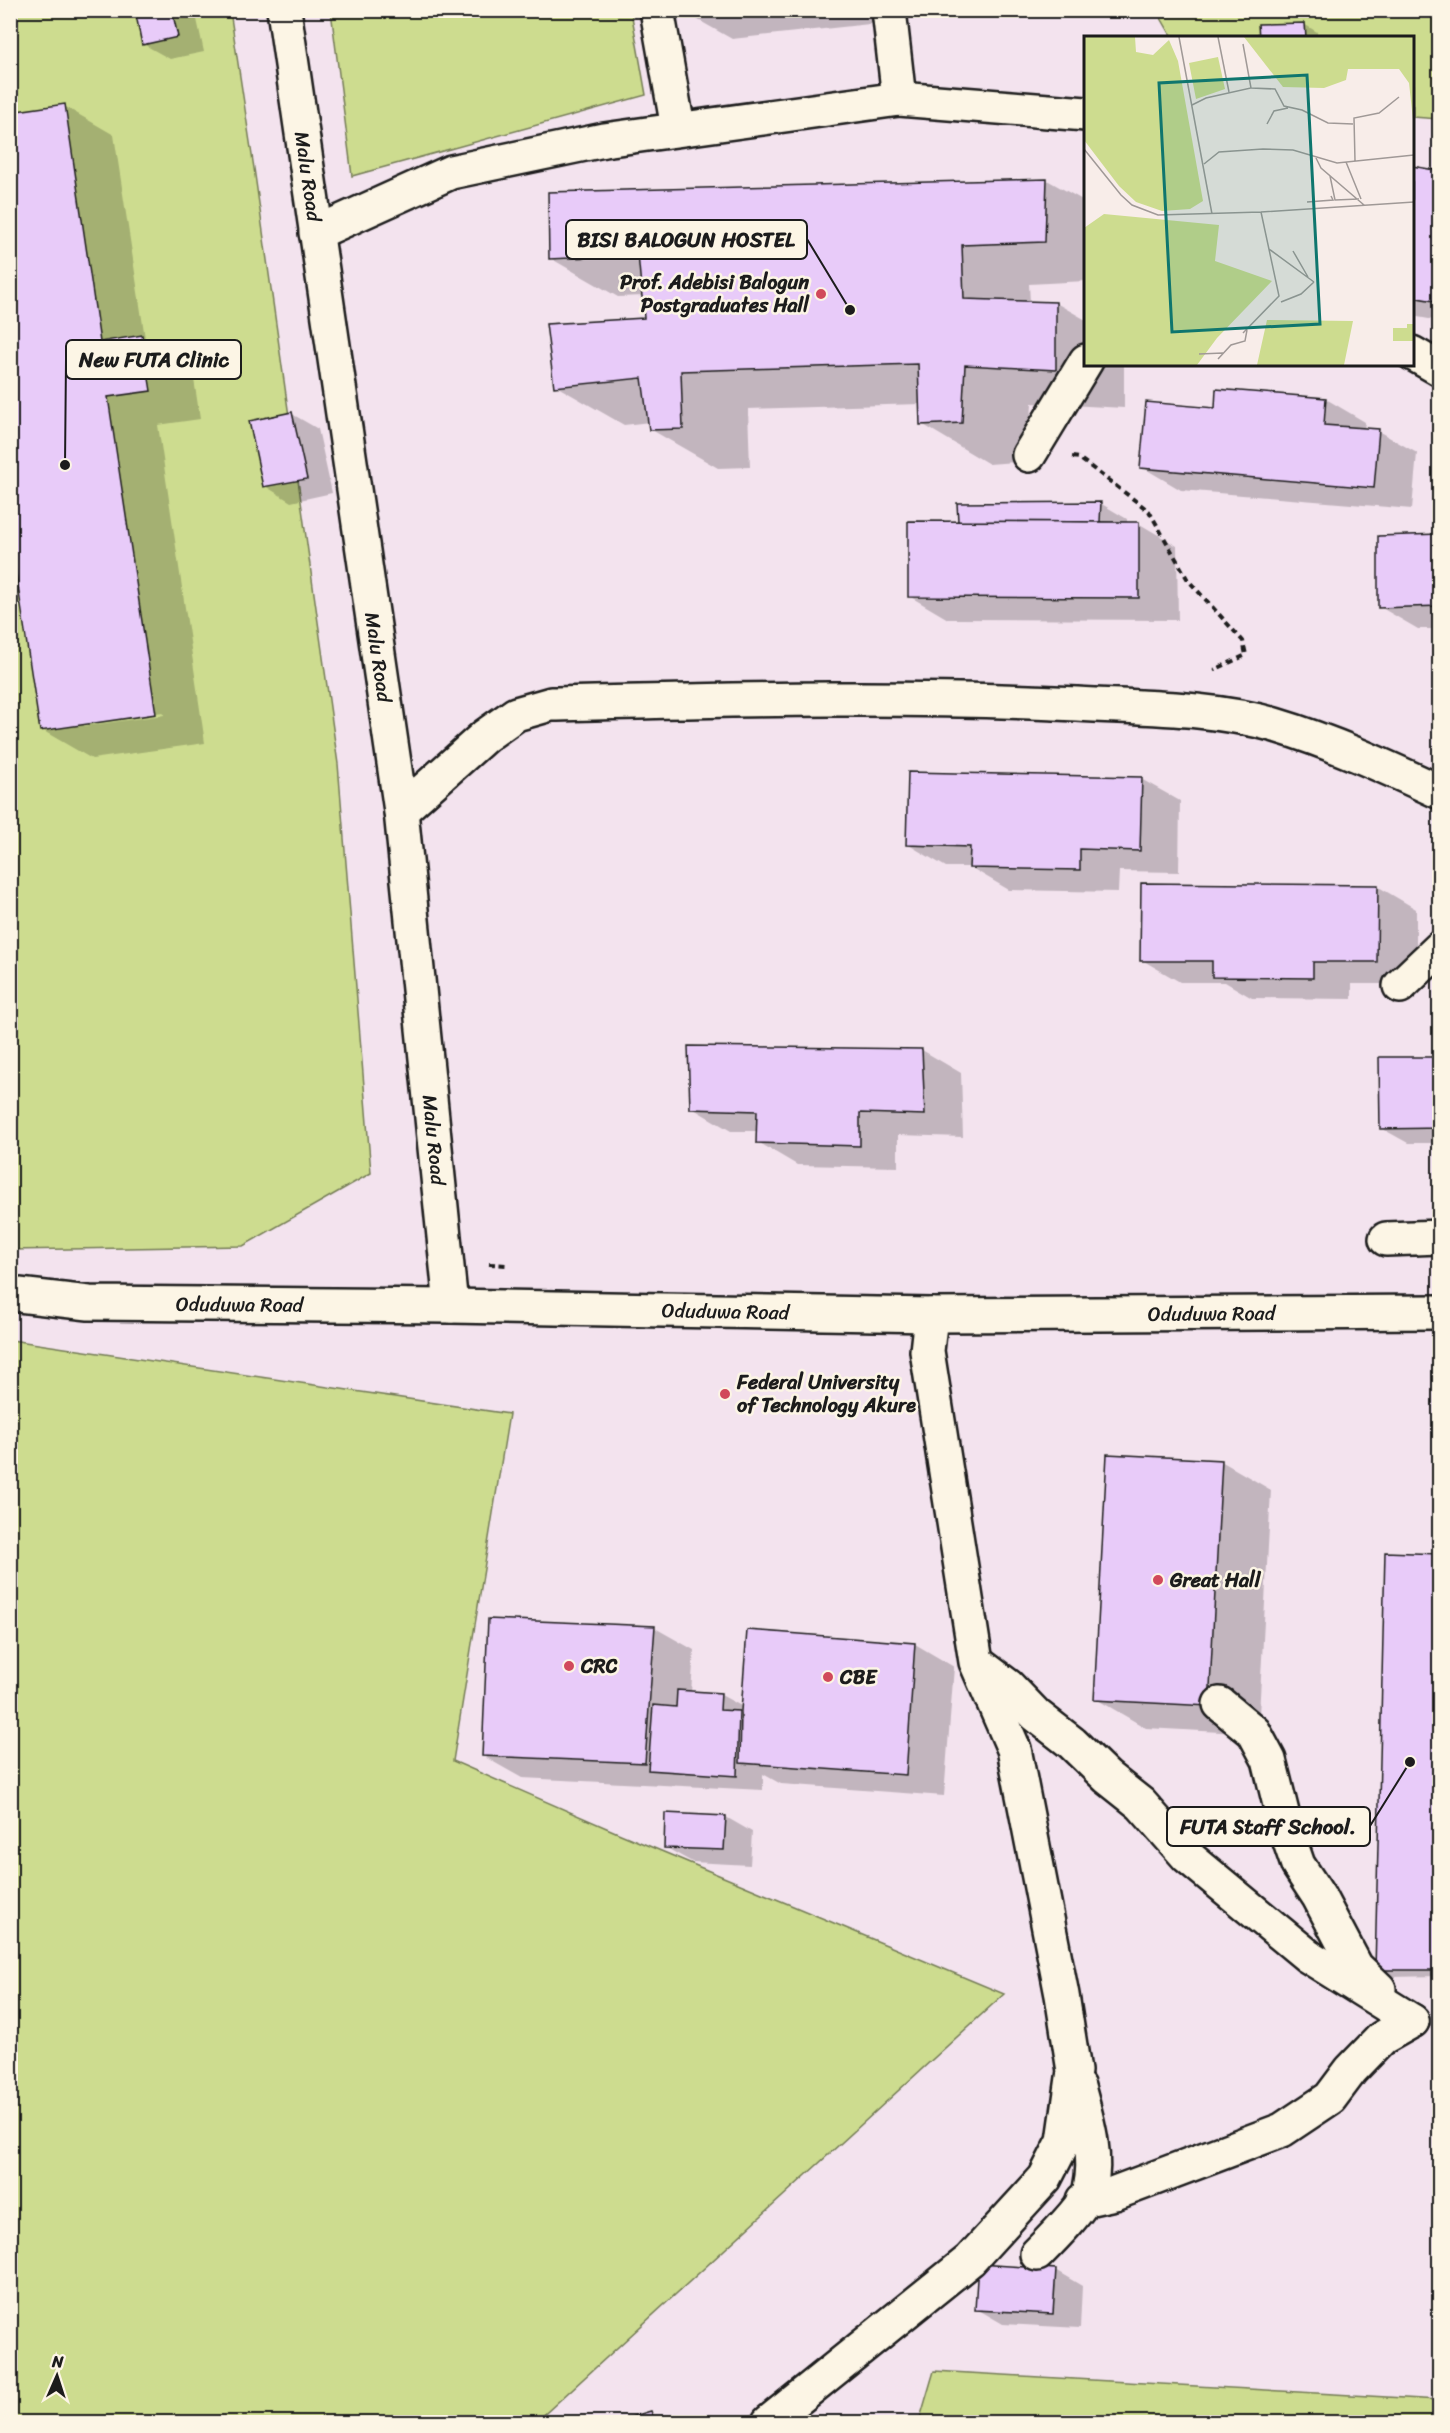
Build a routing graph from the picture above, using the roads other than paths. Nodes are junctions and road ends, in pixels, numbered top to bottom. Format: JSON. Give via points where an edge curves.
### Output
{"nodes":[{"id":1,"x":284,"y":10,"type":"edge"},
{"id":2,"x":657,"y":10,"type":"edge"},
{"id":3,"x":889,"y":10,"type":"edge"},
{"id":4,"x":899,"y":99,"type":"junction"},
{"id":5,"x":1084,"y":114,"type":"edge"},
{"id":6,"x":678,"y":128,"type":"junction"},
{"id":7,"x":316,"y":233,"type":"junction"},
{"id":8,"x":1414,"y":353,"type":"edge"},
{"id":9,"x":1084,"y":364,"type":"edge"},
{"id":10,"x":1440,"y":369,"type":"edge"},
{"id":11,"x":1029,"y":454,"type":"road end"},
{"id":12,"x":1440,"y":792,"type":"edge"},
{"id":13,"x":401,"y":811,"type":"junction"},
{"id":14,"x":1440,"y":948,"type":"edge"},
{"id":15,"x":1400,"y":986,"type":"dead end"},
{"id":16,"x":1440,"y":1237,"type":"edge"},
{"id":17,"x":1386,"y":1239,"type":"dead end"},
{"id":18,"x":10,"y":1294,"type":"edge"},
{"id":19,"x":451,"y":1306,"type":"junction"},
{"id":20,"x":1440,"y":1312,"type":"edge"},
{"id":21,"x":931,"y":1315,"type":"junction"},
{"id":22,"x":976,"y":1662,"type":"junction"},
{"id":23,"x":1220,"y":1704,"type":"dead end"},
{"id":24,"x":1412,"y":2021,"type":"junction"},
{"id":25,"x":1074,"y":2071,"type":"junction"},
{"id":26,"x":1083,"y":2200,"type":"junction"},
{"id":27,"x":1037,"y":2254,"type":"dead end"},
{"id":28,"x":769,"y":2422,"type":"edge"}],
"edges":[{"from":1,"to":7,"type":"street","name":"Malu Road"},
{"from":2,"to":6,"type":"street"},
{"from":3,"to":4,"type":"street"},
{"from":4,"to":5,"type":"street"},
{"from":4,"to":6,"type":"street"},
{"from":6,"to":7,"type":"street","via":[[451,172]]},
{"from":7,"to":13,"type":"street","name":"Malu Road"},
{"from":8,"to":10,"type":"street"},
{"from":9,"to":11,"type":"street"},
{"from":12,"to":13,"type":"street","via":[[1353,753],[1274,725],[1210,712],[978,699],[844,698],[551,704],[516,714],[485,736]]},
{"from":13,"to":19,"type":"street","name":"Malu Road"},
{"from":14,"to":15,"type":"street"},
{"from":16,"to":17,"type":"street"},
{"from":18,"to":19,"type":"street","name":"Oduduwa Road","via":[[89,1303]]},
{"from":19,"to":21,"type":"street","name":"Oduduwa Road"},
{"from":20,"to":21,"type":"street","name":"Oduduwa Road"},
{"from":21,"to":22,"type":"street","via":[[927,1351]]},
{"from":22,"to":24,"type":"street","via":[[1142,1804],[1187,1856],[1308,1956]]},
{"from":22,"to":25,"type":"street","via":[[1014,1749]]},
{"from":23,"to":24,"type":"street","via":[[1254,1732],[1269,1760],[1298,1865],[1356,1967]]},
{"from":24,"to":26,"type":"street","via":[[1382,2038],[1330,2098],[1282,2130],[1115,2193]]},
{"from":25,"to":26,"type":"street","via":[[1093,2151],[1090,2191]]},
{"from":25,"to":28,"type":"street","via":[[1064,2141],[1045,2178],[970,2260]]},
{"from":26,"to":27,"type":"street"}]}
